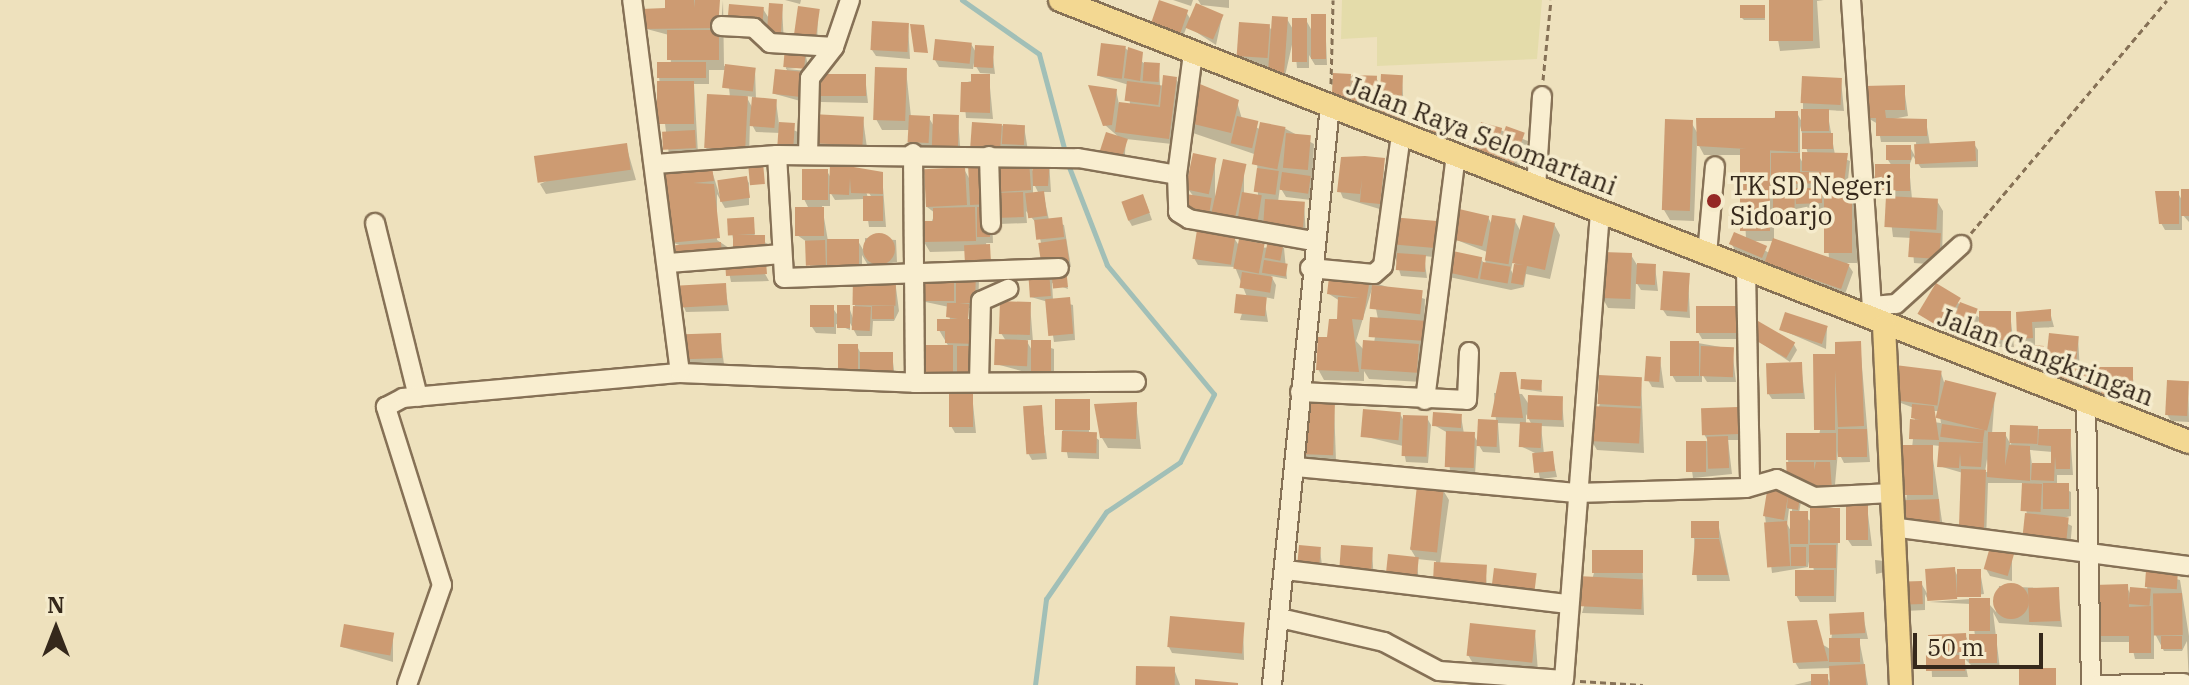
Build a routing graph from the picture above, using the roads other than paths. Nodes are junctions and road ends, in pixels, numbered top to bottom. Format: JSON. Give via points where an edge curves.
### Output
{"nodes":[{"id":1,"x":632,"y":0,"type":"edge"},
{"id":2,"x":850,"y":0,"type":"edge"},
{"id":3,"x":1060,"y":0,"type":"edge"},
{"id":4,"x":1851,"y":0,"type":"edge"},
{"id":5,"x":1096,"y":7,"type":"edge"},
{"id":6,"x":721,"y":26,"type":"dead end"},
{"id":7,"x":834,"y":47,"type":"junction"},
{"id":8,"x":1193,"y":53,"type":"junction"},
{"id":9,"x":1542,"y":96,"type":"road end"},
{"id":10,"x":1330,"y":106,"type":"junction"},
{"id":11,"x":1401,"y":134,"type":"junction"},
{"id":12,"x":913,"y":153,"type":"junction"},
{"id":13,"x":777,"y":155,"type":"junction"},
{"id":14,"x":808,"y":155,"type":"junction"},
{"id":15,"x":989,"y":156,"type":"junction"},
{"id":16,"x":1456,"y":156,"type":"junction"},
{"id":17,"x":655,"y":164,"type":"junction"},
{"id":18,"x":1715,"y":166,"type":"dead end"},
{"id":19,"x":1177,"y":175,"type":"junction"},
{"id":20,"x":1536,"y":187,"type":"junction"},
{"id":21,"x":1600,"y":213,"type":"junction"},
{"id":22,"x":375,"y":223,"type":"dead end"},
{"id":23,"x":991,"y":224,"type":"dead end"},
{"id":24,"x":1312,"y":241,"type":"junction"},
{"id":25,"x":1961,"y":245,"type":"road end"},
{"id":26,"x":782,"y":254,"type":"junction"},
{"id":27,"x":1707,"y":254,"type":"junction"},
{"id":28,"x":669,"y":263,"type":"junction"},
{"id":29,"x":1059,"y":268,"type":"dead end"},
{"id":30,"x":1310,"y":268,"type":"junction"},
{"id":31,"x":1746,"y":270,"type":"junction"},
{"id":32,"x":915,"y":272,"type":"junction"},
{"id":33,"x":1008,"y":289,"type":"dead end"},
{"id":34,"x":1872,"y":306,"type":"junction"},
{"id":35,"x":1884,"y":326,"type":"junction"},
{"id":36,"x":1469,"y":352,"type":"dead end"},
{"id":37,"x":680,"y":373,"type":"junction"},
{"id":38,"x":979,"y":382,"type":"junction"},
{"id":39,"x":1136,"y":382,"type":"dead end"},
{"id":40,"x":915,"y":383,"type":"junction"},
{"id":41,"x":1300,"y":392,"type":"junction"},
{"id":42,"x":418,"y":397,"type":"junction"},
{"id":43,"x":1425,"y":400,"type":"junction"},
{"id":44,"x":2086,"y":402,"type":"junction"},
{"id":45,"x":2189,"y":442,"type":"edge"},
{"id":46,"x":1296,"y":467,"type":"junction"},
{"id":47,"x":1750,"y":483,"type":"junction"},
{"id":48,"x":1576,"y":493,"type":"junction"},
{"id":49,"x":1891,"y":493,"type":"junction"},
{"id":50,"x":1892,"y":527,"type":"junction"},
{"id":51,"x":2089,"y":556,"type":"junction"},
{"id":52,"x":2188,"y":566,"type":"edge"},
{"id":53,"x":1286,"y":570,"type":"junction"},
{"id":54,"x":1566,"y":604,"type":"junction"},
{"id":55,"x":1280,"y":618,"type":"junction"},
{"id":56,"x":2184,"y":683,"type":"dead end"},
{"id":57,"x":407,"y":685,"type":"edge"},
{"id":58,"x":1272,"y":685,"type":"edge"},
{"id":59,"x":1901,"y":685,"type":"edge"},
{"id":60,"x":2091,"y":685,"type":"edge"},
{"id":61,"x":2099,"y":685,"type":"edge"}],
"edges":[{"from":1,"to":17,"type":"street"},
{"from":2,"to":7,"type":"street"},
{"from":3,"to":5,"type":"main road","name":"Jalan Raya Selomartani"},
{"from":4,"to":34,"type":"street"},
{"from":5,"to":8,"type":"main road","name":"Jalan Raya Selomartani"},
{"from":6,"to":7,"type":"street","via":[[754,28],[770,43]]},
{"from":7,"to":14,"type":"street","via":[[810,78]]},
{"from":8,"to":10,"type":"main road","name":"Jalan Raya Selomartani"},
{"from":8,"to":19,"type":"street"},
{"from":9,"to":20,"type":"street"},
{"from":10,"to":11,"type":"main road","name":"Jalan Raya Selomartani"},
{"from":10,"to":24,"type":"street"},
{"from":11,"to":16,"type":"main road","name":"Jalan Raya Selomartani"},
{"from":11,"to":30,"type":"street","via":[[1383,266],[1374,274]]},
{"from":12,"to":14,"type":"street"},
{"from":12,"to":15,"type":"street"},
{"from":12,"to":32,"type":"street"},
{"from":13,"to":14,"type":"street"},
{"from":13,"to":17,"type":"street"},
{"from":13,"to":26,"type":"street"},
{"from":15,"to":19,"type":"street","via":[[1078,158]]},
{"from":15,"to":23,"type":"street"},
{"from":16,"to":20,"type":"main road","name":"Jalan Raya Selomartani"},
{"from":16,"to":43,"type":"street"},
{"from":17,"to":28,"type":"street"},
{"from":18,"to":27,"type":"street"},
{"from":19,"to":24,"type":"street","via":[[1178,212],[1189,219]]},
{"from":20,"to":21,"type":"main road","name":"Jalan Raya Selomartani"},
{"from":21,"to":27,"type":"main road","name":"Jalan Raya Selomartani"},
{"from":21,"to":48,"type":"street"},
{"from":22,"to":42,"type":"street"},
{"from":24,"to":30,"type":"street"},
{"from":25,"to":34,"type":"street","via":[[1896,304]]},
{"from":26,"to":28,"type":"street"},
{"from":26,"to":32,"type":"street","via":[[784,278]]},
{"from":27,"to":31,"type":"main road","name":"Jalan Raya Selomartani"},
{"from":28,"to":37,"type":"street"},
{"from":29,"to":32,"type":"street"},
{"from":30,"to":41,"type":"street"},
{"from":31,"to":35,"type":"main road","name":"Jalan Raya Selomartani"},
{"from":31,"to":47,"type":"street"},
{"from":32,"to":40,"type":"street"},
{"from":33,"to":38,"type":"street","via":[[981,301]]},
{"from":34,"to":35,"type":"street"},
{"from":35,"to":44,"type":"main road","name":"Jalan Cangkringan"},
{"from":35,"to":49,"type":"main road"},
{"from":36,"to":43,"type":"street","via":[[1467,400]]},
{"from":37,"to":40,"type":"street"},
{"from":37,"to":42,"type":"street"},
{"from":38,"to":39,"type":"street"},
{"from":38,"to":40,"type":"street"},
{"from":41,"to":43,"type":"street"},
{"from":41,"to":46,"type":"street"},
{"from":42,"to":57,"type":"street","via":[[397,399],[386,411],[442,585]]},
{"from":44,"to":45,"type":"main road","name":"Jalan Cangkringan"},
{"from":44,"to":51,"type":"street"},
{"from":46,"to":48,"type":"street"},
{"from":46,"to":53,"type":"street"},
{"from":47,"to":48,"type":"street"},
{"from":47,"to":49,"type":"street","via":[[1777,479],[1814,497]]},
{"from":48,"to":54,"type":"street"},
{"from":49,"to":50,"type":"main road"},
{"from":50,"to":51,"type":"street"},
{"from":50,"to":59,"type":"main road"},
{"from":51,"to":52,"type":"street"},
{"from":51,"to":60,"type":"street"},
{"from":53,"to":54,"type":"street"},
{"from":53,"to":55,"type":"street"},
{"from":54,"to":55,"type":"street","via":[[1564,680],[1439,671],[1384,642]]},
{"from":55,"to":58,"type":"street"},
{"from":56,"to":61,"type":"street"}]}
